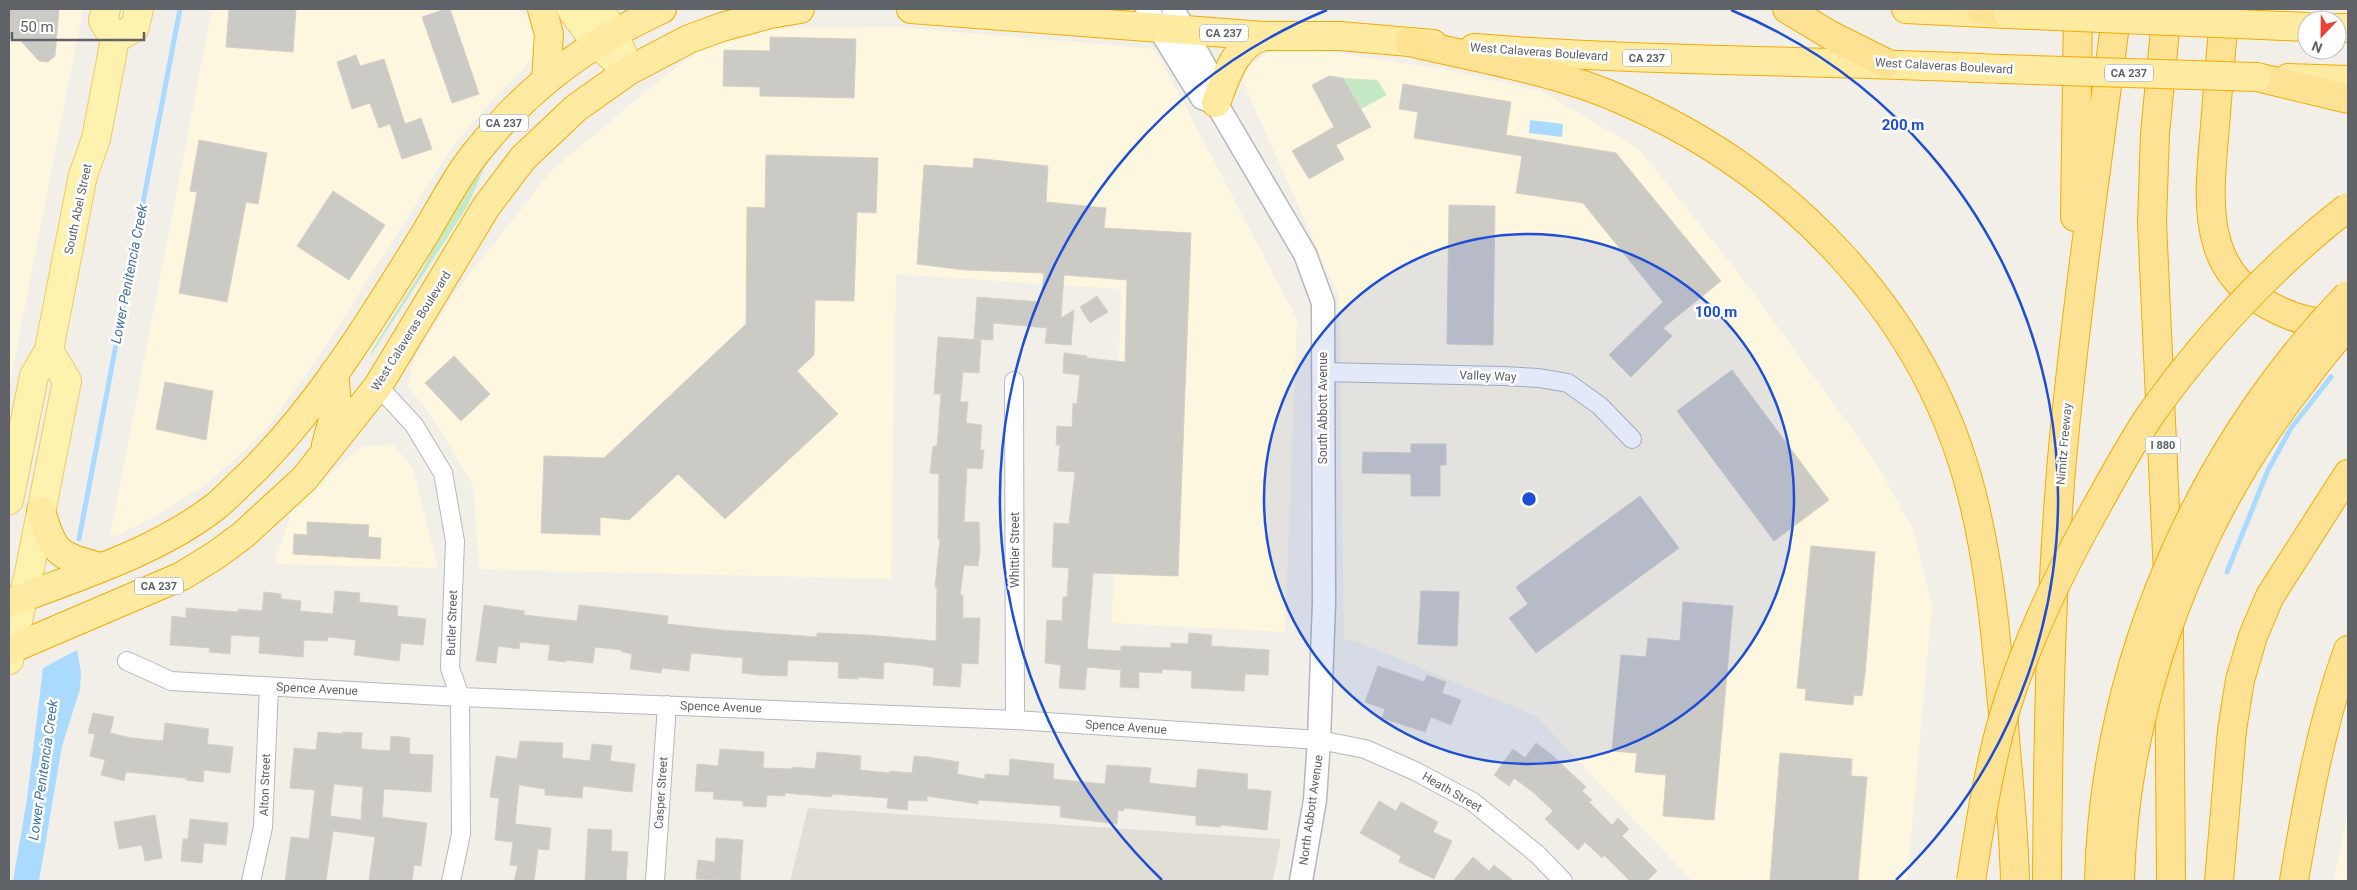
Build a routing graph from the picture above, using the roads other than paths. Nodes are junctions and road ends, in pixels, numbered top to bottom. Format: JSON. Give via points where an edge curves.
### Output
{"nodes":[{"id":1,"x":106,"y":9,"type":"edge"},
{"id":2,"x":139,"y":9,"type":"edge"},
{"id":3,"x":542,"y":9,"type":"edge"},
{"id":4,"x":571,"y":9,"type":"edge"},
{"id":5,"x":599,"y":9,"type":"edge"},
{"id":6,"x":662,"y":9,"type":"edge"},
{"id":7,"x":800,"y":9,"type":"edge"},
{"id":8,"x":911,"y":9,"type":"edge"},
{"id":9,"x":1786,"y":9,"type":"edge"},
{"id":10,"x":1906,"y":9,"type":"edge"},
{"id":11,"x":1981,"y":9,"type":"edge"},
{"id":12,"x":2078,"y":9,"type":"edge"},
{"id":13,"x":2117,"y":9,"type":"edge"},
{"id":14,"x":2167,"y":9,"type":"edge"},
{"id":15,"x":2225,"y":9,"type":"edge"},
{"id":16,"x":2008,"y":14,"type":"junction"},
{"id":17,"x":1166,"y":19,"type":"edge"},
{"id":18,"x":2297,"y":26,"type":"edge"},
{"id":19,"x":1264,"y":36,"type":"junction"},
{"id":20,"x":605,"y":37,"type":"junction"},
{"id":21,"x":115,"y":39,"type":"junction"},
{"id":22,"x":1409,"y":42,"type":"junction"},
{"id":23,"x":1886,"y":63,"type":"junction"},
{"id":24,"x":628,"y":71,"type":"junction"},
{"id":25,"x":2257,"y":77,"type":"junction"},
{"id":26,"x":546,"y":80,"type":"junction"},
{"id":27,"x":2348,"y":80,"type":"edge"},
{"id":28,"x":2348,"y":99,"type":"edge"},
{"id":29,"x":1216,"y":103,"type":"junction"},
{"id":30,"x":2348,"y":207,"type":"edge"},
{"id":31,"x":2348,"y":295,"type":"edge"},
{"id":32,"x":2348,"y":320,"type":"edge"},
{"id":33,"x":2348,"y":326,"type":"edge"},
{"id":34,"x":365,"y":329,"type":"junction"},
{"id":35,"x":49,"y":350,"type":"junction"},
{"id":36,"x":2071,"y":369,"type":"junction"},
{"id":37,"x":1322,"y":372,"type":"junction"},
{"id":38,"x":334,"y":373,"type":"junction"},
{"id":39,"x":1014,"y":381,"type":"dead end"},
{"id":40,"x":378,"y":386,"type":"junction"},
{"id":41,"x":1632,"y":439,"type":"dead end"},
{"id":42,"x":323,"y":453,"type":"junction"},
{"id":43,"x":2348,"y":474,"type":"edge"},
{"id":44,"x":9,"y":500,"type":"edge"},
{"id":45,"x":42,"y":511,"type":"junction"},
{"id":46,"x":100,"y":567,"type":"junction"},
{"id":47,"x":16,"y":600,"type":"edge"},
{"id":48,"x":2348,"y":650,"type":"edge"},
{"id":49,"x":10,"y":653,"type":"edge"},
{"id":50,"x":128,"y":662,"type":"dead end"},
{"id":51,"x":269,"y":687,"type":"junction"},
{"id":52,"x":460,"y":697,"type":"junction"},
{"id":53,"x":667,"y":705,"type":"junction"},
{"id":54,"x":1015,"y":720,"type":"junction"},
{"id":55,"x":1319,"y":740,"type":"junction"},
{"id":56,"x":251,"y":881,"type":"edge"},
{"id":57,"x":451,"y":881,"type":"edge"},
{"id":58,"x":655,"y":881,"type":"edge"},
{"id":59,"x":1301,"y":881,"type":"edge"},
{"id":60,"x":1563,"y":881,"type":"edge"},
{"id":61,"x":1971,"y":881,"type":"edge"},
{"id":62,"x":2015,"y":881,"type":"edge"},
{"id":63,"x":2047,"y":881,"type":"edge"},
{"id":64,"x":2099,"y":881,"type":"edge"},
{"id":65,"x":2120,"y":881,"type":"edge"},
{"id":66,"x":2170,"y":881,"type":"edge"},
{"id":67,"x":2219,"y":881,"type":"edge"},
{"id":68,"x":2294,"y":881,"type":"edge"}],
"edges":[{"from":1,"to":21,"type":"main road","via":[[103,21]]},
{"from":2,"to":21,"type":"main road","via":[[135,27]]},
{"from":3,"to":26,"type":"highway","via":[[549,34]]},
{"from":4,"to":20,"type":"main road"},
{"from":5,"to":20,"type":"main road"},
{"from":6,"to":20,"type":"highway","number":"CA 237"},
{"from":7,"to":24,"type":"highway","name":"West Calaveras Boulevard","number":"CA 237","via":[[722,27],[689,39]]},
{"from":8,"to":17,"type":"highway","name":"West Calaveras Boulevard","number":"CA 237"},
{"from":9,"to":23,"type":"highway"},
{"from":10,"to":16,"type":"highway"},
{"from":11,"to":16,"type":"highway"},
{"from":12,"to":36,"type":"highway"},
{"from":13,"to":36,"type":"highway","name":"Nimitz Freeway"},
{"from":14,"to":66,"type":"highway","number":"I 880","via":[[2155,134],[2152,222],[2168,542]]},
{"from":15,"to":32,"type":"highway","via":[[2212,164],[2212,208],[2217,243],[2231,274],[2257,300],[2290,317],[2330,324]]},
{"from":16,"to":18,"type":"highway","bridge":true},
{"from":17,"to":19,"type":"highway","name":"West Calaveras Boulevard","number":"CA 237"},
{"from":17,"to":29,"type":"street","name":"South Abbott Avenue","via":[[1217,88]]},
{"from":19,"to":22,"type":"highway","name":"West Calaveras Boulevard","number":"CA 237","via":[[1340,36]]},
{"from":19,"to":29,"type":"highway","via":[[1252,40],[1234,60]]},
{"from":20,"to":24,"type":"main road"},
{"from":20,"to":26,"type":"highway","number":"CA 237"},
{"from":21,"to":35,"type":"main road","name":"South Abel Street"},
{"from":22,"to":23,"type":"highway","name":"West Calaveras Boulevard","number":"CA 237","via":[[1632,58]]},
{"from":22,"to":62,"type":"highway","via":[[1555,76],[1621,100],[1704,141],[1775,192],[1832,244],[1879,298],[1920,363],[1950,427],[1972,494],[1986,564],[1997,648]]},
{"from":23,"to":25,"type":"highway","name":"West Calaveras Boulevard","number":"CA 237","bridge":true},
{"from":24,"to":40,"type":"highway","name":"West Calaveras Boulevard","number":"CA 237","via":[[576,108],[522,158],[486,207]]},
{"from":25,"to":27,"type":"highway","name":"West Calaveras Boulevard","number":"CA 237"},
{"from":25,"to":28,"type":"highway"},
{"from":26,"to":34,"type":"highway","number":"CA 237","via":[[478,149]]},
{"from":29,"to":37,"type":"street","name":"South Abbott Avenue","via":[[1305,254],[1323,303]]},
{"from":30,"to":61,"type":"highway","bridge":true,"via":[[2269,277],[2205,345],[2151,415],[2109,484],[2063,568],[2030,640],[2000,728]]},
{"from":31,"to":64,"type":"highway","bridge":true,"via":[[2275,382],[2223,458],[2153,604],[2129,680],[2110,762],[2100,836]]},
{"from":33,"to":65,"type":"highway","bridge":true,"via":[[2286,402],[2241,469],[2173,612],[2150,686],[2131,766],[2121,837]]},
{"from":34,"to":38,"type":"highway","number":"CA 237"},
{"from":34,"to":40,"type":"highway","via":[[363,363]]},
{"from":35,"to":44,"type":"main road","name":"South Abel Street","via":[[34,376]]},
{"from":35,"to":45,"type":"main road","via":[[66,381]]},
{"from":36,"to":63,"type":"highway","name":"Nimitz Freeway","via":[[2050,662]]},
{"from":37,"to":41,"type":"street","name":"Valley Way","via":[[1513,376],[1568,383],[1600,406]]},
{"from":37,"to":55,"type":"street","name":"South Abbott Avenue","via":[[1324,602]]},
{"from":38,"to":42,"type":"highway","via":[[337,405]]},
{"from":38,"to":46,"type":"highway","number":"CA 237","via":[[262,462],[215,507],[152,545]]},
{"from":39,"to":54,"type":"street","name":"Whittier Street"},
{"from":40,"to":42,"type":"highway","name":"West Calaveras Boulevard","number":"CA 237"},
{"from":40,"to":52,"type":"street","name":"Butler Street","via":[[414,425],[443,473],[455,541],[450,668]]},
{"from":42,"to":49,"type":"highway","name":"West Calaveras Boulevard","number":"CA 237","via":[[304,480],[216,555],[182,576]]},
{"from":43,"to":67,"type":"highway","via":[[2270,596],[2253,636],[2240,680],[2232,730]]},
{"from":45,"to":46,"type":"highway","via":[[48,534],[61,554]]},
{"from":45,"to":47,"type":"main road"},
{"from":46,"to":47,"type":"highway","number":"CA 237"},
{"from":47,"to":49,"type":"main road"},
{"from":48,"to":68,"type":"highway","via":[[2331,696],[2316,760]]},
{"from":50,"to":51,"type":"street","name":"Spence Avenue","via":[[171,681]]},
{"from":51,"to":52,"type":"street","name":"Spence Avenue"},
{"from":51,"to":56,"type":"street","name":"Alton Street","via":[[263,827]]},
{"from":52,"to":53,"type":"street","name":"Spence Avenue"},
{"from":52,"to":57,"type":"street","name":"Butler Street","via":[[461,834]]},
{"from":53,"to":54,"type":"street","name":"Spence Avenue"},
{"from":53,"to":58,"type":"street","name":"Casper Street"},
{"from":54,"to":55,"type":"street","name":"Spence Avenue"},
{"from":55,"to":59,"type":"street","name":"North Abbott Avenue","via":[[1314,800]]},
{"from":55,"to":60,"type":"street","name":"Heath Street","via":[[1365,749],[1473,802],[1538,855]]}]}
